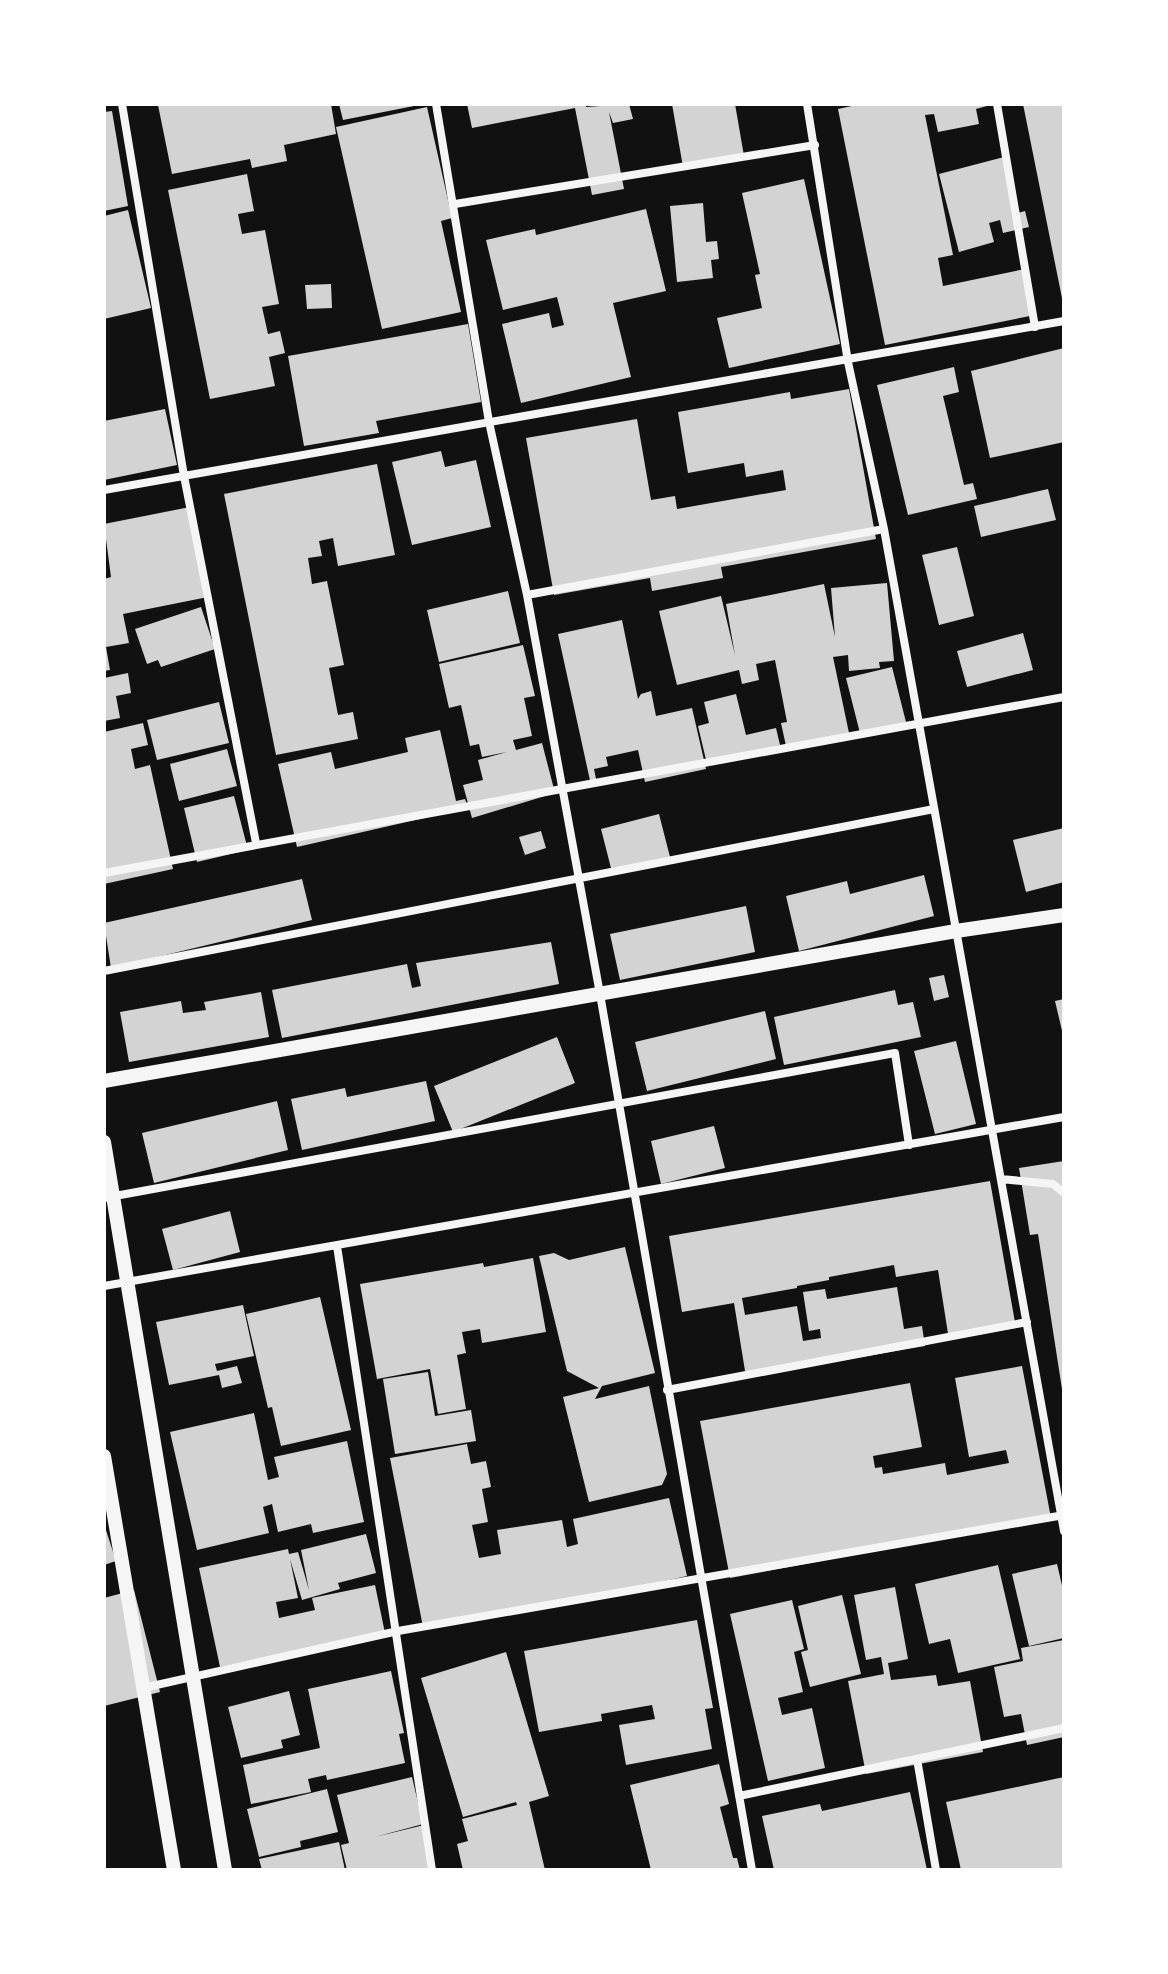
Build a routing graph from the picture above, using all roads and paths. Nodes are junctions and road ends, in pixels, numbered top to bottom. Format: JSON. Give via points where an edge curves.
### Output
{"nodes":[{"id":1,"x":122,"y":104,"type":"edge"},
{"id":2,"x":436,"y":104,"type":"edge"},
{"id":3,"x":807,"y":104,"type":"edge"},
{"id":4,"x":997,"y":104,"type":"edge"},
{"id":5,"x":815,"y":145,"type":"junction"},
{"id":6,"x":455,"y":204,"type":"junction"},
{"id":7,"x":1064,"y":321,"type":"edge"},
{"id":8,"x":1035,"y":327,"type":"junction"},
{"id":9,"x":848,"y":362,"type":"junction"},
{"id":10,"x":489,"y":422,"type":"junction"},
{"id":11,"x":184,"y":476,"type":"junction"},
{"id":12,"x":104,"y":490,"type":"edge"},
{"id":13,"x":884,"y":529,"type":"junction"},
{"id":14,"x":527,"y":595,"type":"junction"},
{"id":15,"x":1064,"y":697,"type":"edge"},
{"id":16,"x":919,"y":724,"type":"junction"},
{"id":17,"x":562,"y":788,"type":"junction"},
{"id":18,"x":934,"y":809,"type":"junction"},
{"id":19,"x":256,"y":843,"type":"junction"},
{"id":20,"x":104,"y":873,"type":"edge"},
{"id":21,"x":579,"y":878,"type":"junction"},
{"id":22,"x":1064,"y":915,"type":"edge"},
{"id":23,"x":956,"y":931,"type":"junction"},
{"id":24,"x":104,"y":971,"type":"edge"},
{"id":25,"x":600,"y":994,"type":"junction"},
{"id":26,"x":104,"y":1081,"type":"edge"},
{"id":27,"x":620,"y":1106,"type":"junction"},
{"id":28,"x":1064,"y":1117,"type":"edge"},
{"id":29,"x":992,"y":1130,"type":"junction"},
{"id":30,"x":104,"y":1142,"type":"edge"},
{"id":31,"x":909,"y":1145,"type":"junction"},
{"id":32,"x":1001,"y":1179,"type":"junction"},
{"id":33,"x":1064,"y":1193,"type":"edge"},
{"id":34,"x":635,"y":1195,"type":"junction"},
{"id":35,"x":109,"y":1197,"type":"edge"},
{"id":36,"x":337,"y":1246,"type":"junction"},
{"id":37,"x":128,"y":1282,"type":"junction"},
{"id":38,"x":104,"y":1286,"type":"edge"},
{"id":39,"x":1027,"y":1322,"type":"junction"},
{"id":40,"x":667,"y":1390,"type":"junction"},
{"id":41,"x":104,"y":1456,"type":"edge"},
{"id":42,"x":1063,"y":1516,"type":"edge"},
{"id":43,"x":1064,"y":1531,"type":"edge"},
{"id":44,"x":701,"y":1576,"type":"junction"},
{"id":45,"x":398,"y":1631,"type":"junction"},
{"id":46,"x":194,"y":1676,"type":"junction"},
{"id":47,"x":143,"y":1688,"type":"junction"},
{"id":48,"x":1064,"y":1728,"type":"edge"},
{"id":49,"x":917,"y":1759,"type":"junction"},
{"id":50,"x":739,"y":1796,"type":"junction"},
{"id":51,"x":174,"y":1870,"type":"edge"},
{"id":52,"x":225,"y":1870,"type":"edge"},
{"id":53,"x":432,"y":1870,"type":"edge"},
{"id":54,"x":752,"y":1870,"type":"edge"},
{"id":55,"x":936,"y":1870,"type":"edge"}],
"edges":[{"from":1,"to":11,"type":"street"},
{"from":2,"to":6,"type":"street"},
{"from":3,"to":5,"type":"street"},
{"from":4,"to":8,"type":"street"},
{"from":5,"to":6,"type":"street"},
{"from":5,"to":9,"type":"street"},
{"from":6,"to":10,"type":"street"},
{"from":7,"to":8,"type":"street"},
{"from":8,"to":9,"type":"street"},
{"from":9,"to":10,"type":"street"},
{"from":9,"to":13,"type":"street"},
{"from":10,"to":11,"type":"street"},
{"from":10,"to":14,"type":"street"},
{"from":11,"to":12,"type":"street"},
{"from":11,"to":19,"type":"street"},
{"from":13,"to":14,"type":"street"},
{"from":13,"to":16,"type":"street"},
{"from":14,"to":17,"type":"street"},
{"from":15,"to":16,"type":"street"},
{"from":16,"to":17,"type":"street"},
{"from":16,"to":18,"type":"street"},
{"from":17,"to":19,"type":"street"},
{"from":17,"to":21,"type":"street"},
{"from":18,"to":21,"type":"street"},
{"from":18,"to":23,"type":"street"},
{"from":19,"to":20,"type":"street"},
{"from":21,"to":24,"type":"street"},
{"from":21,"to":25,"type":"street"},
{"from":22,"to":23,"type":"street"},
{"from":23,"to":25,"type":"street"},
{"from":23,"to":29,"type":"street"},
{"from":25,"to":26,"type":"street"},
{"from":25,"to":27,"type":"street"},
{"from":27,"to":31,"type":"street","via":[[895,1053]]},
{"from":27,"to":34,"type":"street"},
{"from":27,"to":35,"type":"street"},
{"from":28,"to":29,"type":"street"},
{"from":29,"to":31,"type":"street"},
{"from":29,"to":32,"type":"street"},
{"from":30,"to":35,"type":"street"},
{"from":31,"to":34,"type":"street"},
{"from":32,"to":33,"type":"street","via":[[1053,1184]]},
{"from":32,"to":39,"type":"street"},
{"from":34,"to":36,"type":"street"},
{"from":34,"to":40,"type":"street"},
{"from":35,"to":37,"type":"street"},
{"from":36,"to":37,"type":"street"},
{"from":36,"to":45,"type":"street"},
{"from":37,"to":38,"type":"street"},
{"from":37,"to":46,"type":"street"},
{"from":39,"to":40,"type":"street"},
{"from":39,"to":42,"type":"street"},
{"from":40,"to":44,"type":"street"},
{"from":41,"to":47,"type":"street"},
{"from":42,"to":43,"type":"street"},
{"from":42,"to":44,"type":"street"},
{"from":44,"to":45,"type":"street"},
{"from":44,"to":50,"type":"street"},
{"from":45,"to":46,"type":"street"},
{"from":45,"to":53,"type":"street"},
{"from":46,"to":47,"type":"street"},
{"from":46,"to":52,"type":"street"},
{"from":47,"to":51,"type":"street"},
{"from":48,"to":49,"type":"street"},
{"from":49,"to":50,"type":"street"},
{"from":49,"to":55,"type":"street"},
{"from":50,"to":54,"type":"street"}]}
